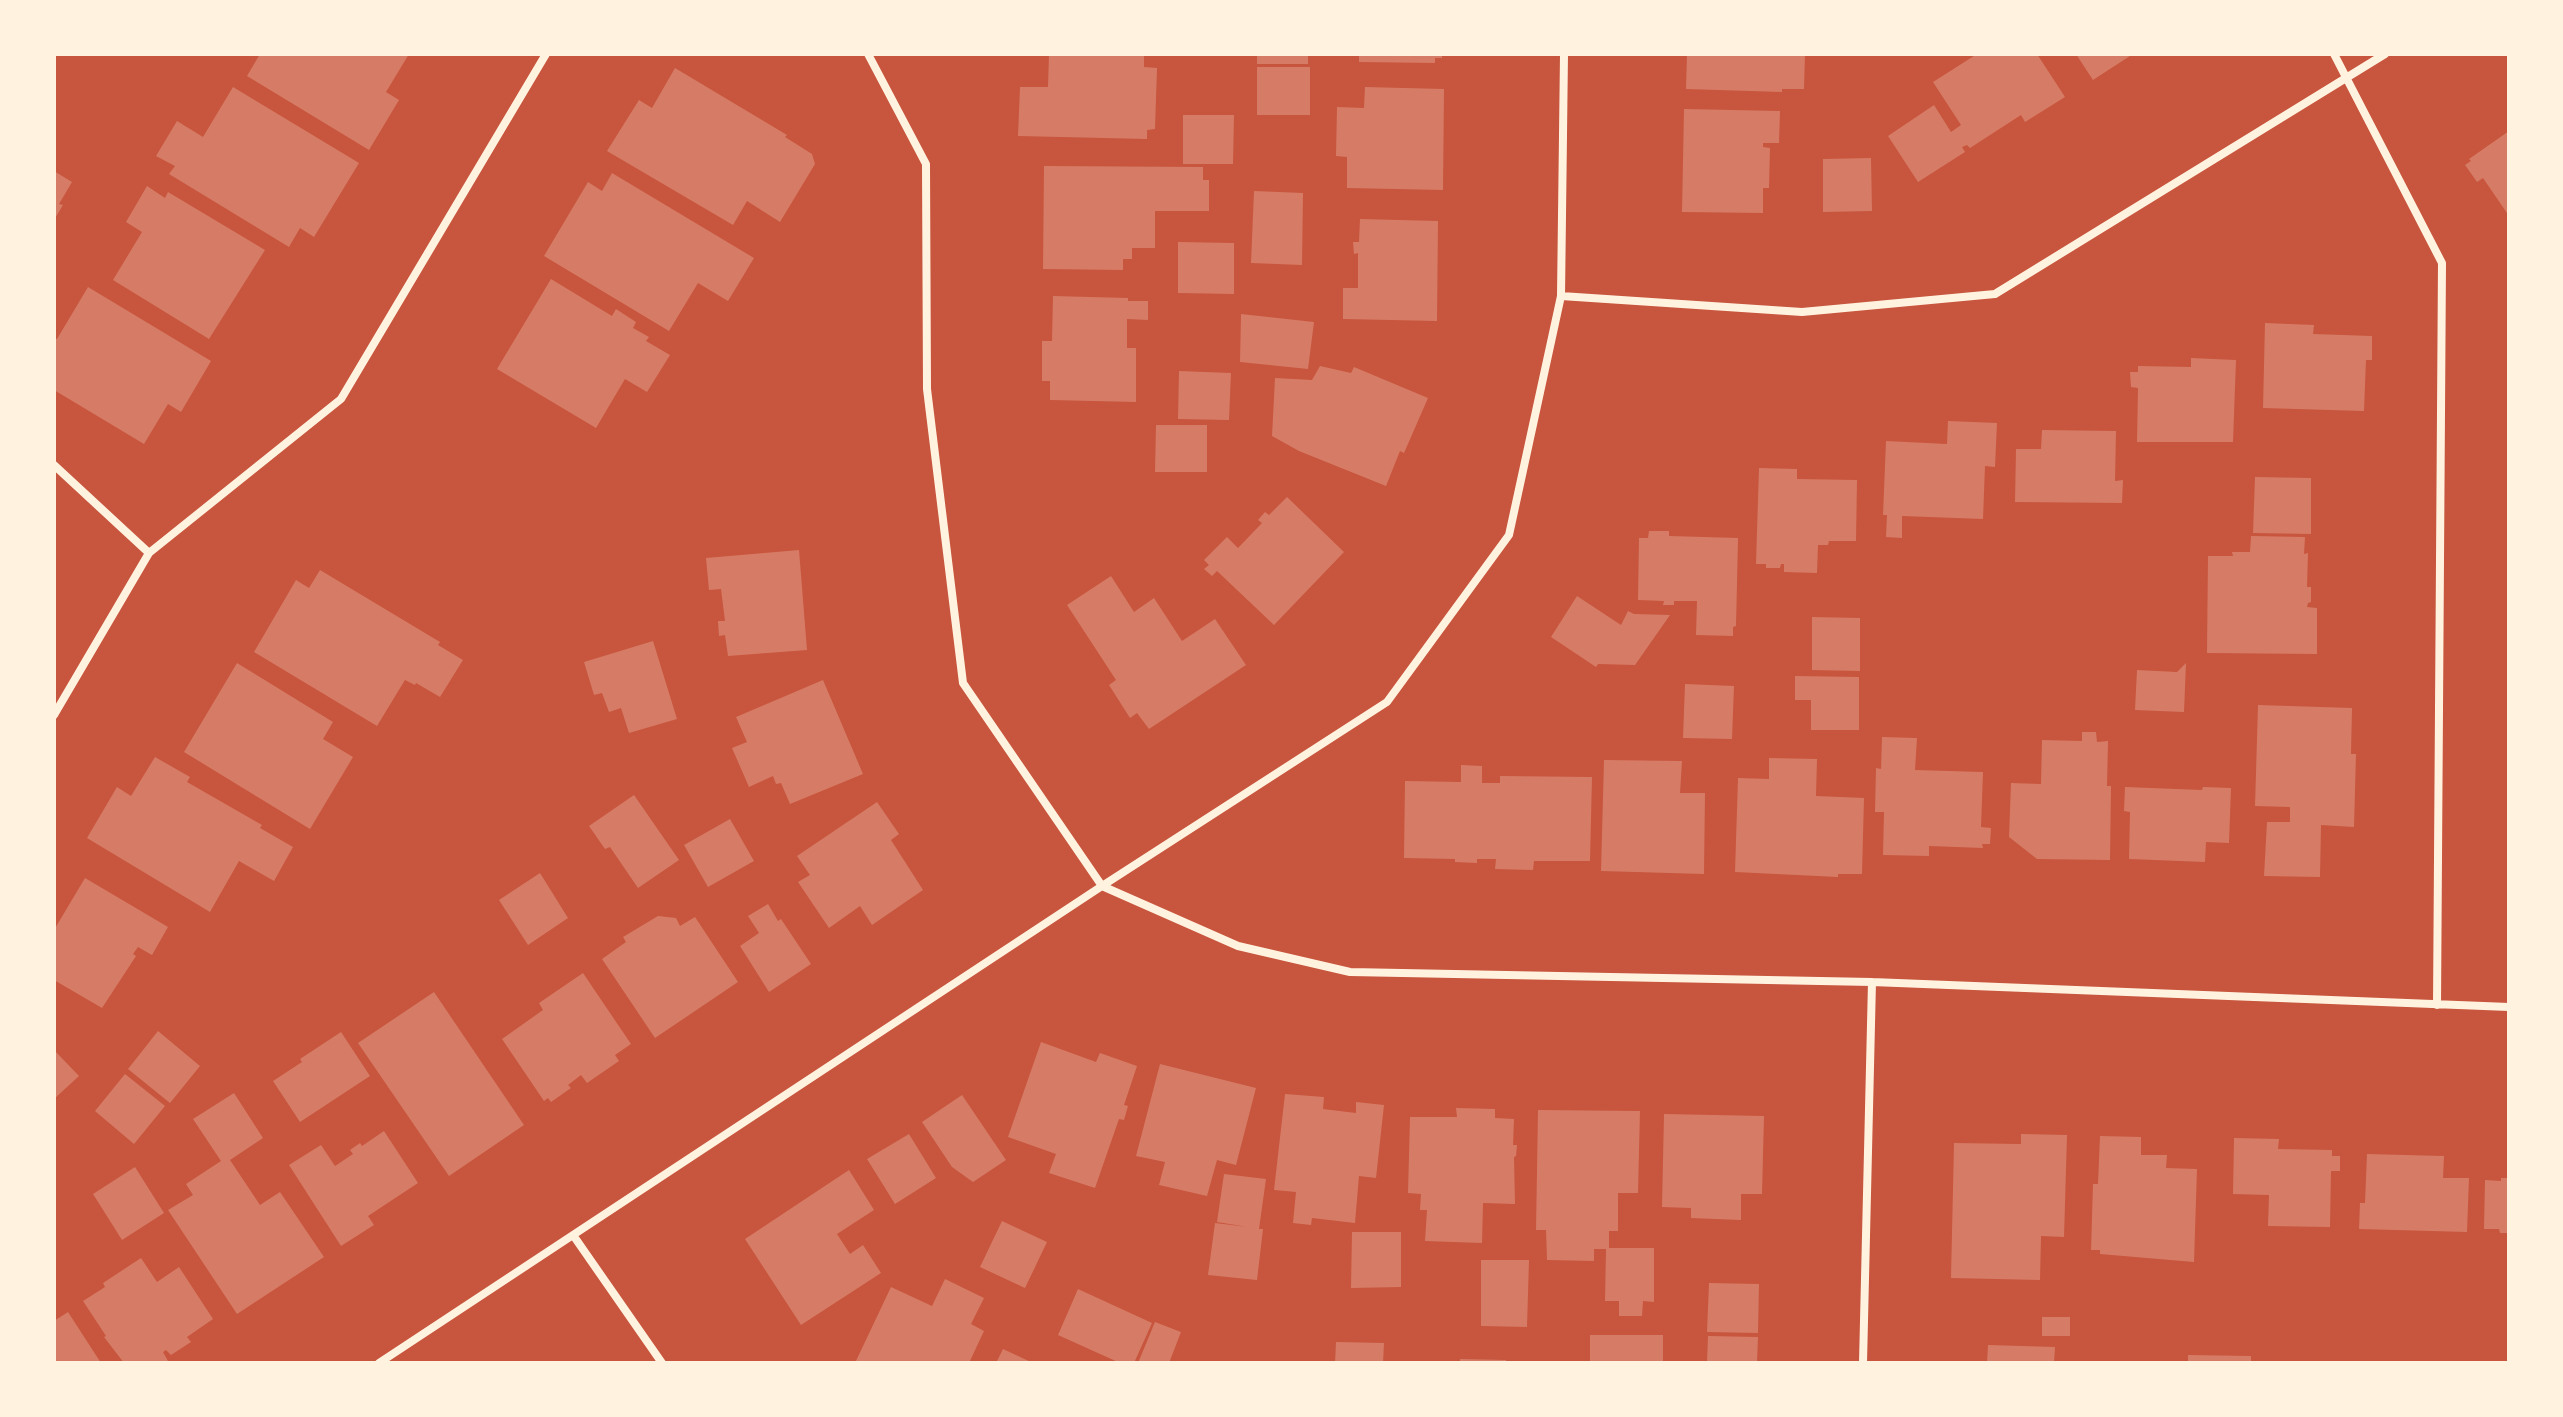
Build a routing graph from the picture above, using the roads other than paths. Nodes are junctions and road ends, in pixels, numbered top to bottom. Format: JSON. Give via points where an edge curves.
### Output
{"nodes":[{"id":1,"x":546,"y":54,"type":"edge"},
{"id":2,"x":868,"y":54,"type":"edge"},
{"id":3,"x":1564,"y":54,"type":"edge"},
{"id":4,"x":2334,"y":54,"type":"edge"},
{"id":5,"x":2385,"y":54,"type":"edge"},
{"id":6,"x":2346,"y":79,"type":"junction"},
{"id":7,"x":1561,"y":296,"type":"junction"},
{"id":8,"x":54,"y":465,"type":"edge"},
{"id":9,"x":149,"y":553,"type":"junction"},
{"id":10,"x":54,"y":715,"type":"edge"},
{"id":11,"x":1102,"y":886,"type":"junction"},
{"id":12,"x":1872,"y":982,"type":"junction"},
{"id":13,"x":2437,"y":1005,"type":"junction"},
{"id":14,"x":2509,"y":1007,"type":"edge"},
{"id":15,"x":573,"y":1235,"type":"junction"},
{"id":16,"x":379,"y":1363,"type":"edge"},
{"id":17,"x":662,"y":1363,"type":"edge"},
{"id":18,"x":1863,"y":1363,"type":"edge"}],
"edges":[{"from":1,"to":9,"type":"street","via":[[341,399]]},
{"from":2,"to":11,"type":"street","via":[[926,164],[927,389],[963,683]]},
{"from":3,"to":7,"type":"street"},
{"from":4,"to":6,"type":"street"},
{"from":5,"to":6,"type":"street"},
{"from":6,"to":7,"type":"street","via":[[1995,294],[1802,312]]},
{"from":6,"to":13,"type":"street","via":[[2442,263]]},
{"from":7,"to":11,"type":"street","via":[[1509,535],[1387,702]]},
{"from":8,"to":9,"type":"street"},
{"from":9,"to":10,"type":"street"},
{"from":11,"to":12,"type":"street","via":[[1238,946],[1350,972]]},
{"from":11,"to":15,"type":"street"},
{"from":12,"to":13,"type":"street"},
{"from":12,"to":18,"type":"street"},
{"from":13,"to":14,"type":"street"},
{"from":15,"to":16,"type":"street"},
{"from":15,"to":17,"type":"street"}]}
